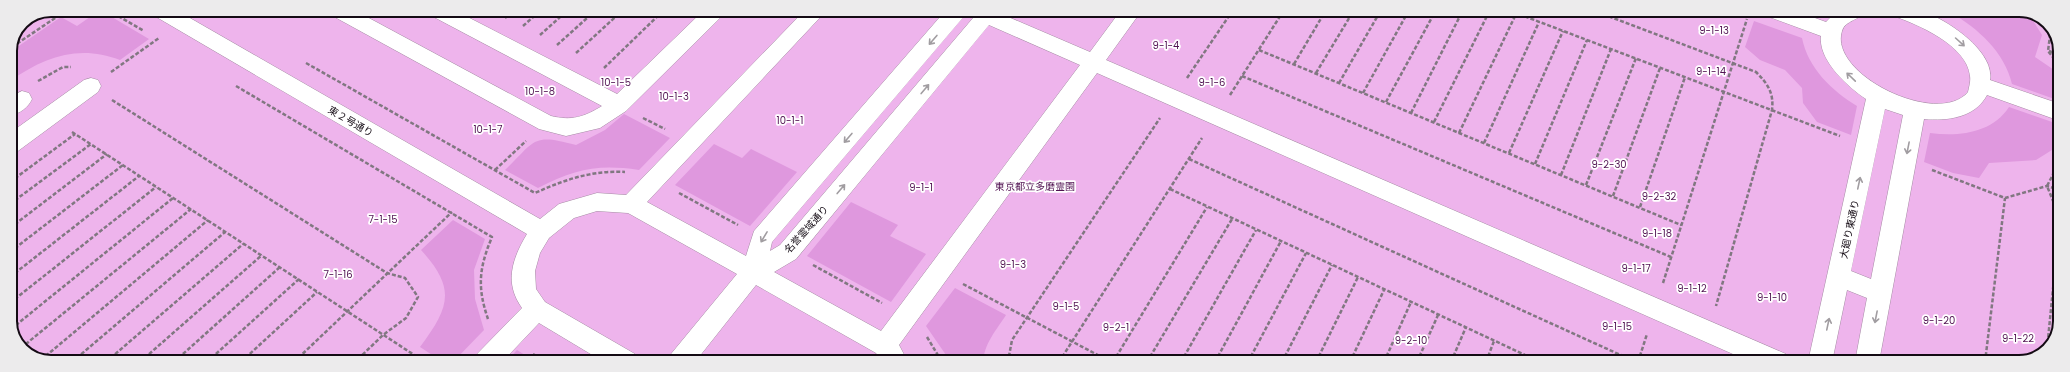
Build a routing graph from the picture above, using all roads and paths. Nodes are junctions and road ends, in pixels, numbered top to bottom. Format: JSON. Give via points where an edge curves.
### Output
{"nodes":[{"id":1,"x":57,"y":17,"type":"edge"},
{"id":2,"x":120,"y":17,"type":"edge"},
{"id":3,"x":172,"y":17,"type":"edge"},
{"id":4,"x":351,"y":17,"type":"edge"},
{"id":5,"x":451,"y":17,"type":"edge"},
{"id":6,"x":560,"y":17,"type":"edge"},
{"id":7,"x":588,"y":17,"type":"edge"},
{"id":8,"x":615,"y":17,"type":"edge"},
{"id":9,"x":709,"y":17,"type":"edge"},
{"id":10,"x":810,"y":17,"type":"edge"},
{"id":11,"x":952,"y":17,"type":"edge"},
{"id":12,"x":979,"y":17,"type":"edge"},
{"id":13,"x":994,"y":17,"type":"edge"},
{"id":14,"x":1127,"y":17,"type":"edge"},
{"id":15,"x":1227,"y":17,"type":"edge"},
{"id":16,"x":1280,"y":17,"type":"edge"},
{"id":17,"x":1322,"y":17,"type":"edge"},
{"id":18,"x":1350,"y":17,"type":"edge"},
{"id":19,"x":1377,"y":17,"type":"edge"},
{"id":20,"x":1405,"y":17,"type":"edge"},
{"id":21,"x":1432,"y":17,"type":"edge"},
{"id":22,"x":1460,"y":17,"type":"edge"},
{"id":23,"x":1486,"y":17,"type":"edge"},
{"id":24,"x":1515,"y":17,"type":"edge"},
{"id":25,"x":1525,"y":17,"type":"edge"},
{"id":26,"x":1611,"y":17,"type":"edge"},
{"id":27,"x":1748,"y":17,"type":"edge"},
{"id":28,"x":1790,"y":17,"type":"edge"},
{"id":29,"x":1843,"y":17,"type":"edge"},
{"id":30,"x":1934,"y":17,"type":"edge"},
{"id":31,"x":181,"y":22,"type":"junction"},
{"id":32,"x":1539,"y":22,"type":"junction"},
{"id":33,"x":1563,"y":31,"type":"junction"},
{"id":34,"x":145,"y":32,"type":"dead end"},
{"id":35,"x":1832,"y":32,"type":"junction"},
{"id":36,"x":151,"y":35,"type":"dead end"},
{"id":37,"x":2050,"y":38,"type":"edge"},
{"id":38,"x":157,"y":39,"type":"junction"},
{"id":39,"x":1587,"y":40,"type":"junction"},
{"id":40,"x":18,"y":43,"type":"edge"},
{"id":41,"x":164,"y":43,"type":"dead end"},
{"id":42,"x":1611,"y":49,"type":"junction"},
{"id":43,"x":1259,"y":50,"type":"junction"},
{"id":44,"x":2048,"y":51,"type":"junction"},
{"id":45,"x":520,"y":53,"type":"junction"},
{"id":46,"x":2053,"y":53,"type":"edge"},
{"id":47,"x":2053,"y":57,"type":"edge"},
{"id":48,"x":1636,"y":58,"type":"junction"},
{"id":49,"x":303,"y":61,"type":"dead end"},
{"id":50,"x":538,"y":62,"type":"junction"},
{"id":51,"x":1093,"y":63,"type":"junction"},
{"id":52,"x":1733,"y":63,"type":"junction"},
{"id":53,"x":1294,"y":64,"type":"junction"},
{"id":54,"x":1660,"y":68,"type":"junction"},
{"id":55,"x":556,"y":72,"type":"junction"},
{"id":56,"x":1316,"y":74,"type":"junction"},
{"id":57,"x":1242,"y":76,"type":"junction"},
{"id":58,"x":1685,"y":77,"type":"junction"},
{"id":59,"x":232,"y":83,"type":"dead end"},
{"id":60,"x":1339,"y":83,"type":"junction"},
{"id":61,"x":1981,"y":85,"type":"junction"},
{"id":62,"x":91,"y":86,"type":"junction"},
{"id":63,"x":1724,"y":91,"type":"junction"},
{"id":64,"x":1363,"y":93,"type":"junction"},
{"id":65,"x":1877,"y":96,"type":"junction"},
{"id":66,"x":1174,"y":98,"type":"junction"},
{"id":67,"x":1386,"y":102,"type":"junction"},
{"id":68,"x":619,"y":105,"type":"junction"},
{"id":69,"x":1772,"y":110,"type":"junction"},
{"id":70,"x":1915,"y":110,"type":"junction"},
{"id":71,"x":2053,"y":111,"type":"edge"},
{"id":72,"x":1410,"y":113,"type":"junction"},
{"id":73,"x":1216,"y":116,"type":"junction"},
{"id":74,"x":49,"y":117,"type":"junction"},
{"id":75,"x":1434,"y":122,"type":"junction"},
{"id":76,"x":546,"y":123,"type":"junction"},
{"id":77,"x":672,"y":132,"type":"dead end"},
{"id":78,"x":1459,"y":133,"type":"junction"},
{"id":79,"x":75,"y":134,"type":"junction"},
{"id":80,"x":1846,"y":138,"type":"dead end"},
{"id":81,"x":17,"y":140,"type":"edge"},
{"id":82,"x":1484,"y":143,"type":"junction"},
{"id":83,"x":90,"y":144,"type":"junction"},
{"id":84,"x":1509,"y":153,"type":"junction"},
{"id":85,"x":107,"y":154,"type":"junction"},
{"id":86,"x":1189,"y":159,"type":"junction"},
{"id":87,"x":1535,"y":164,"type":"junction"},
{"id":88,"x":123,"y":165,"type":"junction"},
{"id":89,"x":1927,"y":168,"type":"dead end"},
{"id":90,"x":496,"y":170,"type":"junction"},
{"id":91,"x":628,"y":173,"type":"dead end"},
{"id":92,"x":2053,"y":174,"type":"edge"},
{"id":93,"x":1560,"y":175,"type":"junction"},
{"id":94,"x":139,"y":176,"type":"junction"},
{"id":95,"x":17,"y":177,"type":"edge"},
{"id":96,"x":1586,"y":185,"type":"junction"},
{"id":97,"x":2047,"y":186,"type":"junction"},
{"id":98,"x":156,"y":187,"type":"junction"},
{"id":99,"x":2053,"y":188,"type":"edge"},
{"id":100,"x":1170,"y":189,"type":"junction"},
{"id":101,"x":674,"y":191,"type":"dead end"},
{"id":102,"x":473,"y":192,"type":"junction"},
{"id":103,"x":1613,"y":196,"type":"junction"},
{"id":104,"x":173,"y":198,"type":"junction"},
{"id":105,"x":2005,"y":198,"type":"junction"},
{"id":106,"x":17,"y":199,"type":"edge"},
{"id":107,"x":2053,"y":201,"type":"edge"},
{"id":108,"x":631,"y":204,"type":"junction"},
{"id":109,"x":1207,"y":207,"type":"junction"},
{"id":110,"x":1640,"y":208,"type":"junction"},
{"id":111,"x":191,"y":209,"type":"junction"},
{"id":112,"x":451,"y":213,"type":"junction"},
{"id":113,"x":1232,"y":218,"type":"junction"},
{"id":114,"x":208,"y":220,"type":"junction"},
{"id":115,"x":17,"y":223,"type":"edge"},
{"id":116,"x":1681,"y":224,"type":"junction"},
{"id":117,"x":744,"y":228,"type":"dead end"},
{"id":118,"x":1256,"y":230,"type":"junction"},
{"id":119,"x":541,"y":231,"type":"junction"},
{"id":120,"x":225,"y":232,"type":"junction"},
{"id":121,"x":1281,"y":241,"type":"junction"},
{"id":122,"x":243,"y":244,"type":"junction"},
{"id":123,"x":17,"y":247,"type":"edge"},
{"id":124,"x":1306,"y":253,"type":"junction"},
{"id":125,"x":262,"y":255,"type":"junction"},
{"id":126,"x":1671,"y":257,"type":"junction"},
{"id":127,"x":806,"y":261,"type":"dead end"},
{"id":128,"x":1332,"y":265,"type":"junction"},
{"id":129,"x":280,"y":267,"type":"junction"},
{"id":130,"x":17,"y":272,"type":"edge"},
{"id":131,"x":753,"y":272,"type":"junction"},
{"id":132,"x":387,"y":273,"type":"junction"},
{"id":133,"x":1839,"y":276,"type":"junction"},
{"id":134,"x":1358,"y":277,"type":"junction"},
{"id":135,"x":298,"y":279,"type":"junction"},
{"id":136,"x":959,"y":282,"type":"dead end"},
{"id":137,"x":2053,"y":289,"type":"edge"},
{"id":138,"x":1384,"y":290,"type":"junction"},
{"id":139,"x":318,"y":292,"type":"junction"},
{"id":140,"x":1880,"y":293,"type":"junction"},
{"id":141,"x":17,"y":297,"type":"edge"},
{"id":142,"x":1411,"y":302,"type":"junction"},
{"id":143,"x":885,"y":305,"type":"dead end"},
{"id":144,"x":1655,"y":308,"type":"junction"},
{"id":145,"x":537,"y":309,"type":"junction"},
{"id":146,"x":347,"y":311,"type":"junction"},
{"id":147,"x":1438,"y":315,"type":"junction"},
{"id":148,"x":1026,"y":317,"type":"junction"},
{"id":149,"x":489,"y":323,"type":"dead end"},
{"id":150,"x":17,"y":324,"type":"edge"},
{"id":151,"x":1466,"y":327,"type":"junction"},
{"id":152,"x":1709,"y":332,"type":"junction"},
{"id":153,"x":383,"y":335,"type":"junction"},
{"id":154,"x":2048,"y":339,"type":"edge"},
{"id":155,"x":1494,"y":341,"type":"junction"},
{"id":156,"x":1072,"y":342,"type":"junction"},
{"id":157,"x":26,"y":344,"type":"edge"},
{"id":158,"x":530,"y":352,"type":"dead end"},
{"id":159,"x":891,"y":353,"type":"edge"},
{"id":160,"x":1522,"y":354,"type":"edge"},
{"id":161,"x":47,"y":355,"type":"edge"},
{"id":162,"x":80,"y":355,"type":"edge"},
{"id":163,"x":114,"y":355,"type":"edge"},
{"id":164,"x":148,"y":355,"type":"edge"},
{"id":165,"x":182,"y":355,"type":"edge"},
{"id":166,"x":215,"y":355,"type":"edge"},
{"id":167,"x":249,"y":355,"type":"edge"},
{"id":168,"x":301,"y":355,"type":"edge"},
{"id":169,"x":362,"y":355,"type":"edge"},
{"id":170,"x":414,"y":355,"type":"edge"},
{"id":171,"x":493,"y":355,"type":"edge"},
{"id":172,"x":535,"y":355,"type":"edge"},
{"id":173,"x":614,"y":355,"type":"edge"},
{"id":174,"x":686,"y":355,"type":"edge"},
{"id":175,"x":1009,"y":355,"type":"edge"},
{"id":176,"x":1064,"y":355,"type":"edge"},
{"id":177,"x":1098,"y":355,"type":"edge"},
{"id":178,"x":1116,"y":355,"type":"edge"},
{"id":179,"x":1151,"y":355,"type":"edge"},
{"id":180,"x":1185,"y":355,"type":"edge"},
{"id":181,"x":1219,"y":355,"type":"edge"},
{"id":182,"x":1252,"y":355,"type":"edge"},
{"id":183,"x":1286,"y":355,"type":"edge"},
{"id":184,"x":1319,"y":355,"type":"edge"},
{"id":185,"x":1353,"y":355,"type":"edge"},
{"id":186,"x":1387,"y":355,"type":"edge"},
{"id":187,"x":1420,"y":355,"type":"edge"},
{"id":188,"x":1454,"y":355,"type":"edge"},
{"id":189,"x":1489,"y":355,"type":"edge"},
{"id":190,"x":1622,"y":355,"type":"edge"},
{"id":191,"x":1639,"y":355,"type":"edge"},
{"id":192,"x":1761,"y":355,"type":"edge"},
{"id":193,"x":1822,"y":355,"type":"edge"},
{"id":194,"x":1868,"y":355,"type":"edge"},
{"id":195,"x":1986,"y":355,"type":"edge"}],
"edges":[{"from":1,"to":40,"type":"path"},
{"from":2,"to":34,"type":"path"},
{"from":3,"to":31,"type":"lane","name":"東２号通り"},
{"from":4,"to":76,"type":"lane"},
{"from":5,"to":45,"type":"lane"},
{"from":6,"to":45,"type":"path"},
{"from":7,"to":50,"type":"path"},
{"from":8,"to":55,"type":"path"},
{"from":9,"to":68,"type":"lane"},
{"from":10,"to":108,"type":"lane"},
{"from":11,"to":131,"type":"lane","one_way":true,"via":[[762,238]]},
{"from":131,"to":12,"type":"lane","name":"名誉霊域通り","one_way":true,"via":[[788,252]]},
{"from":13,"to":51,"type":"lane"},
{"from":14,"to":51,"type":"lane"},
{"from":15,"to":66,"type":"path"},
{"from":16,"to":43,"type":"path"},
{"from":17,"to":53,"type":"path"},
{"from":18,"to":56,"type":"path"},
{"from":19,"to":60,"type":"path"},
{"from":20,"to":64,"type":"path"},
{"from":21,"to":67,"type":"path"},
{"from":22,"to":72,"type":"path"},
{"from":23,"to":75,"type":"path"},
{"from":24,"to":78,"type":"path"},
{"from":25,"to":32,"type":"path"},
{"from":26,"to":52,"type":"path"},
{"from":27,"to":52,"type":"path"},
{"from":28,"to":35,"type":"lane"},
{"from":29,"to":35,"type":"lane"},
{"from":30,"to":61,"type":"lane","one_way":true,"via":[[1972,55],[1981,76]]},
{"from":31,"to":38,"type":"path"},
{"from":31,"to":102,"type":"lane","name":"東２号通り"},
{"from":32,"to":33,"type":"path"},
{"from":32,"to":82,"type":"path"},
{"from":33,"to":39,"type":"path"},
{"from":33,"to":84,"type":"path"},
{"from":65,"to":35,"type":"lane","one_way":true,"via":[[1855,81],[1838,61],[1833,51]]},
{"from":36,"to":38,"type":"path"},
{"from":37,"to":44,"type":"path"},
{"from":38,"to":41,"type":"path"},
{"from":38,"to":62,"type":"path"},
{"from":39,"to":42,"type":"path"},
{"from":39,"to":87,"type":"path"},
{"from":42,"to":48,"type":"path"},
{"from":42,"to":93,"type":"path"},
{"from":43,"to":53,"type":"path"},
{"from":43,"to":57,"type":"path"},
{"from":44,"to":46,"type":"path"},
{"from":44,"to":47,"type":"path"},
{"from":45,"to":50,"type":"lane"},
{"from":48,"to":54,"type":"path"},
{"from":48,"to":96,"type":"path"},
{"from":49,"to":90,"type":"path"},
{"from":50,"to":55,"type":"lane"},
{"from":51,"to":66,"type":"lane"},
{"from":51,"to":159,"type":"lane"},
{"from":52,"to":63,"type":"path"},
{"from":52,"to":69,"type":"path","via":[[1756,72],[1770,85],[1774,98]]},
{"from":53,"to":56,"type":"path"},
{"from":54,"to":58,"type":"path"},
{"from":54,"to":103,"type":"path"},
{"from":55,"to":68,"type":"lane"},
{"from":56,"to":60,"type":"path"},
{"from":57,"to":73,"type":"path"},
{"from":57,"to":126,"type":"path"},
{"from":58,"to":63,"type":"path"},
{"from":58,"to":110,"type":"path"},
{"from":59,"to":112,"type":"path"},
{"from":60,"to":64,"type":"path"},
{"from":61,"to":70,"type":"lane","via":[[1972,101],[1964,106],[1940,112]]},
{"from":61,"to":71,"type":"lane"},
{"from":62,"to":74,"type":"lane"},
{"from":62,"to":132,"type":"path"},
{"from":63,"to":69,"type":"path"},
{"from":63,"to":116,"type":"path"},
{"from":64,"to":67,"type":"path"},
{"from":65,"to":70,"type":"lane"},
{"from":133,"to":65,"type":"lane","name":"大廻り東通り","one_way":true},
{"from":66,"to":73,"type":"lane"},
{"from":66,"to":148,"type":"path"},
{"from":67,"to":72,"type":"path"},
{"from":68,"to":76,"type":"lane","via":[[593,122],[566,128]]},
{"from":68,"to":77,"type":"path"},
{"from":69,"to":80,"type":"path"},
{"from":69,"to":152,"type":"path"},
{"from":70,"to":140,"type":"lane","one_way":true},
{"from":72,"to":75,"type":"path"},
{"from":73,"to":86,"type":"path"},
{"from":73,"to":144,"type":"lane"},
{"from":74,"to":79,"type":"path"},
{"from":74,"to":81,"type":"lane"},
{"from":75,"to":78,"type":"path"},
{"from":76,"to":90,"type":"path"},
{"from":78,"to":82,"type":"path"},
{"from":79,"to":83,"type":"path"},
{"from":79,"to":95,"type":"path"},
{"from":82,"to":84,"type":"path"},
{"from":83,"to":85,"type":"path"},
{"from":83,"to":106,"type":"path"},
{"from":84,"to":87,"type":"path"},
{"from":85,"to":88,"type":"path"},
{"from":85,"to":115,"type":"path"},
{"from":86,"to":100,"type":"path"},
{"from":86,"to":190,"type":"path"},
{"from":87,"to":93,"type":"path"},
{"from":88,"to":94,"type":"path"},
{"from":88,"to":123,"type":"path"},
{"from":89,"to":105,"type":"path"},
{"from":90,"to":91,"type":"path","via":[[535,193],[568,178],[593,172]]},
{"from":92,"to":97,"type":"path"},
{"from":93,"to":96,"type":"path"},
{"from":94,"to":98,"type":"path"},
{"from":94,"to":130,"type":"path"},
{"from":96,"to":103,"type":"path"},
{"from":97,"to":99,"type":"path"},
{"from":97,"to":105,"type":"path"},
{"from":97,"to":107,"type":"path"},
{"from":98,"to":104,"type":"path"},
{"from":98,"to":141,"type":"path"},
{"from":100,"to":109,"type":"path"},
{"from":100,"to":156,"type":"path"},
{"from":101,"to":117,"type":"path"},
{"from":102,"to":112,"type":"path"},
{"from":102,"to":119,"type":"lane","name":"東２号通り"},
{"from":103,"to":110,"type":"path"},
{"from":104,"to":111,"type":"path"},
{"from":104,"to":150,"type":"path"},
{"from":105,"to":195,"type":"path"},
{"from":108,"to":119,"type":"lane","via":[[597,202],[567,211]]},
{"from":108,"to":131,"type":"lane"},
{"from":109,"to":113,"type":"path"},
{"from":109,"to":178,"type":"path"},
{"from":110,"to":116,"type":"path"},
{"from":111,"to":114,"type":"path"},
{"from":111,"to":157,"type":"path"},
{"from":112,"to":132,"type":"path"},
{"from":112,"to":149,"type":"path","via":[[492,237],[479,269],[480,297]]},
{"from":113,"to":118,"type":"path"},
{"from":113,"to":179,"type":"path"},
{"from":114,"to":120,"type":"path"},
{"from":114,"to":161,"type":"path"},
{"from":116,"to":126,"type":"path"},
{"from":118,"to":121,"type":"path"},
{"from":118,"to":180,"type":"path"},
{"from":119,"to":145,"type":"lane","via":[[529,251],[523,271],[524,292]]},
{"from":120,"to":122,"type":"path"},
{"from":120,"to":162,"type":"path"},
{"from":121,"to":124,"type":"path"},
{"from":121,"to":181,"type":"path"},
{"from":122,"to":125,"type":"path"},
{"from":122,"to":163,"type":"path"},
{"from":124,"to":128,"type":"path"},
{"from":124,"to":182,"type":"path"},
{"from":125,"to":129,"type":"path"},
{"from":125,"to":164,"type":"path"},
{"from":126,"to":144,"type":"path"},
{"from":127,"to":143,"type":"path"},
{"from":128,"to":134,"type":"path"},
{"from":128,"to":183,"type":"path"},
{"from":129,"to":135,"type":"path"},
{"from":129,"to":165,"type":"path"},
{"from":131,"to":159,"type":"lane"},
{"from":131,"to":174,"type":"lane"},
{"from":132,"to":146,"type":"path"},
{"from":132,"to":153,"type":"path","via":[[406,278],[418,297],[406,318]]},
{"from":133,"to":140,"type":"lane"},
{"from":193,"to":133,"type":"lane","name":"大廻り東通り","one_way":true},
{"from":134,"to":138,"type":"path"},
{"from":134,"to":184,"type":"path"},
{"from":135,"to":139,"type":"path"},
{"from":135,"to":166,"type":"path"},
{"from":136,"to":148,"type":"path"},
{"from":137,"to":154,"type":"path"},
{"from":138,"to":142,"type":"path"},
{"from":138,"to":185,"type":"path"},
{"from":139,"to":146,"type":"path"},
{"from":139,"to":167,"type":"path"},
{"from":140,"to":194,"type":"lane","one_way":true},
{"from":142,"to":147,"type":"path"},
{"from":142,"to":186,"type":"path"},
{"from":144,"to":152,"type":"lane"},
{"from":144,"to":191,"type":"path"},
{"from":145,"to":171,"type":"lane"},
{"from":145,"to":173,"type":"lane"},
{"from":146,"to":153,"type":"path"},
{"from":146,"to":168,"type":"path"},
{"from":147,"to":151,"type":"path"},
{"from":147,"to":187,"type":"path"},
{"from":148,"to":156,"type":"path"},
{"from":148,"to":175,"type":"path","via":[[1012,340]]},
{"from":151,"to":155,"type":"path"},
{"from":151,"to":188,"type":"path"},
{"from":152,"to":192,"type":"lane"},
{"from":153,"to":169,"type":"path"},
{"from":153,"to":170,"type":"path"},
{"from":155,"to":160,"type":"path"},
{"from":155,"to":189,"type":"path"},
{"from":156,"to":176,"type":"path"},
{"from":156,"to":177,"type":"path"},
{"from":158,"to":172,"type":"path"}]}
